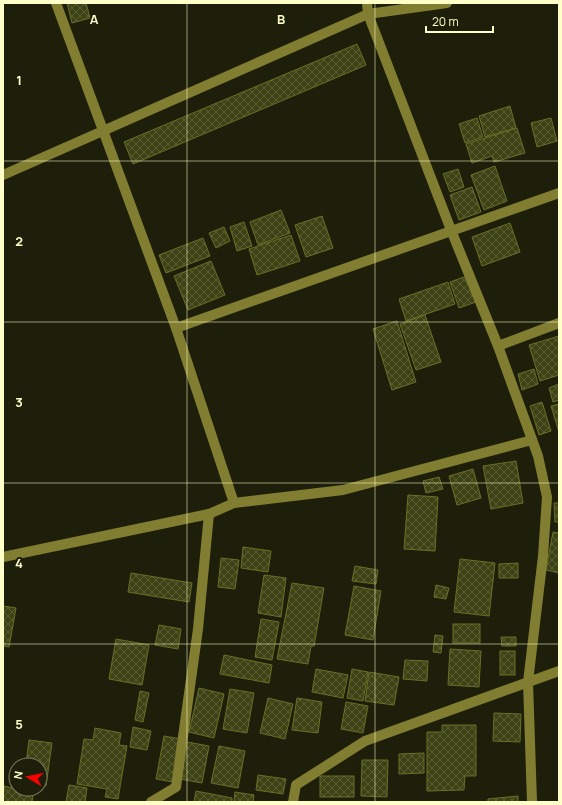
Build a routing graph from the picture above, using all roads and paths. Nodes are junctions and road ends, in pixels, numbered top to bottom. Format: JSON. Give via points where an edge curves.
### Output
{"nodes":[{"id":1,"x":56,"y":3,"type":"edge"},
{"id":2,"x":367,"y":3,"type":"edge"},
{"id":3,"x":447,"y":3,"type":"edge"},
{"id":4,"x":368,"y":14,"type":"junction"},
{"id":5,"x":103,"y":130,"type":"junction"},
{"id":6,"x":3,"y":175,"type":"edge"},
{"id":7,"x":559,"y":194,"type":"edge"},
{"id":8,"x":451,"y":230,"type":"junction"},
{"id":9,"x":559,"y":323,"type":"edge"},
{"id":10,"x":176,"y":328,"type":"junction"},
{"id":11,"x":498,"y":346,"type":"junction"},
{"id":12,"x":532,"y":440,"type":"junction"},
{"id":13,"x":234,"y":504,"type":"junction"},
{"id":14,"x":209,"y":514,"type":"junction"},
{"id":15,"x":3,"y":557,"type":"edge"},
{"id":16,"x":559,"y":671,"type":"edge"},
{"id":17,"x":528,"y":682,"type":"junction"},
{"id":18,"x":151,"y":802,"type":"edge"},
{"id":19,"x":293,"y":802,"type":"edge"},
{"id":20,"x":532,"y":802,"type":"edge"}],
"edges":[{"from":1,"to":5,"type":"street"},
{"from":2,"to":4,"type":"street"},
{"from":3,"to":4,"type":"street"},
{"from":4,"to":5,"type":"street"},
{"from":4,"to":8,"type":"street"},
{"from":5,"to":6,"type":"street"},
{"from":5,"to":10,"type":"street"},
{"from":7,"to":8,"type":"street"},
{"from":8,"to":10,"type":"street"},
{"from":8,"to":11,"type":"street"},
{"from":9,"to":11,"type":"street"},
{"from":10,"to":13,"type":"street"},
{"from":11,"to":12,"type":"street"},
{"from":12,"to":13,"type":"street","via":[[343,490]]},
{"from":12,"to":17,"type":"street","via":[[547,497],[544,556]]},
{"from":13,"to":14,"type":"street"},
{"from":14,"to":15,"type":"street"},
{"from":14,"to":18,"type":"street","via":[[198,630],[176,787]]},
{"from":16,"to":17,"type":"street"},
{"from":17,"to":19,"type":"street","via":[[365,741],[296,785]]},
{"from":17,"to":20,"type":"street"}]}
